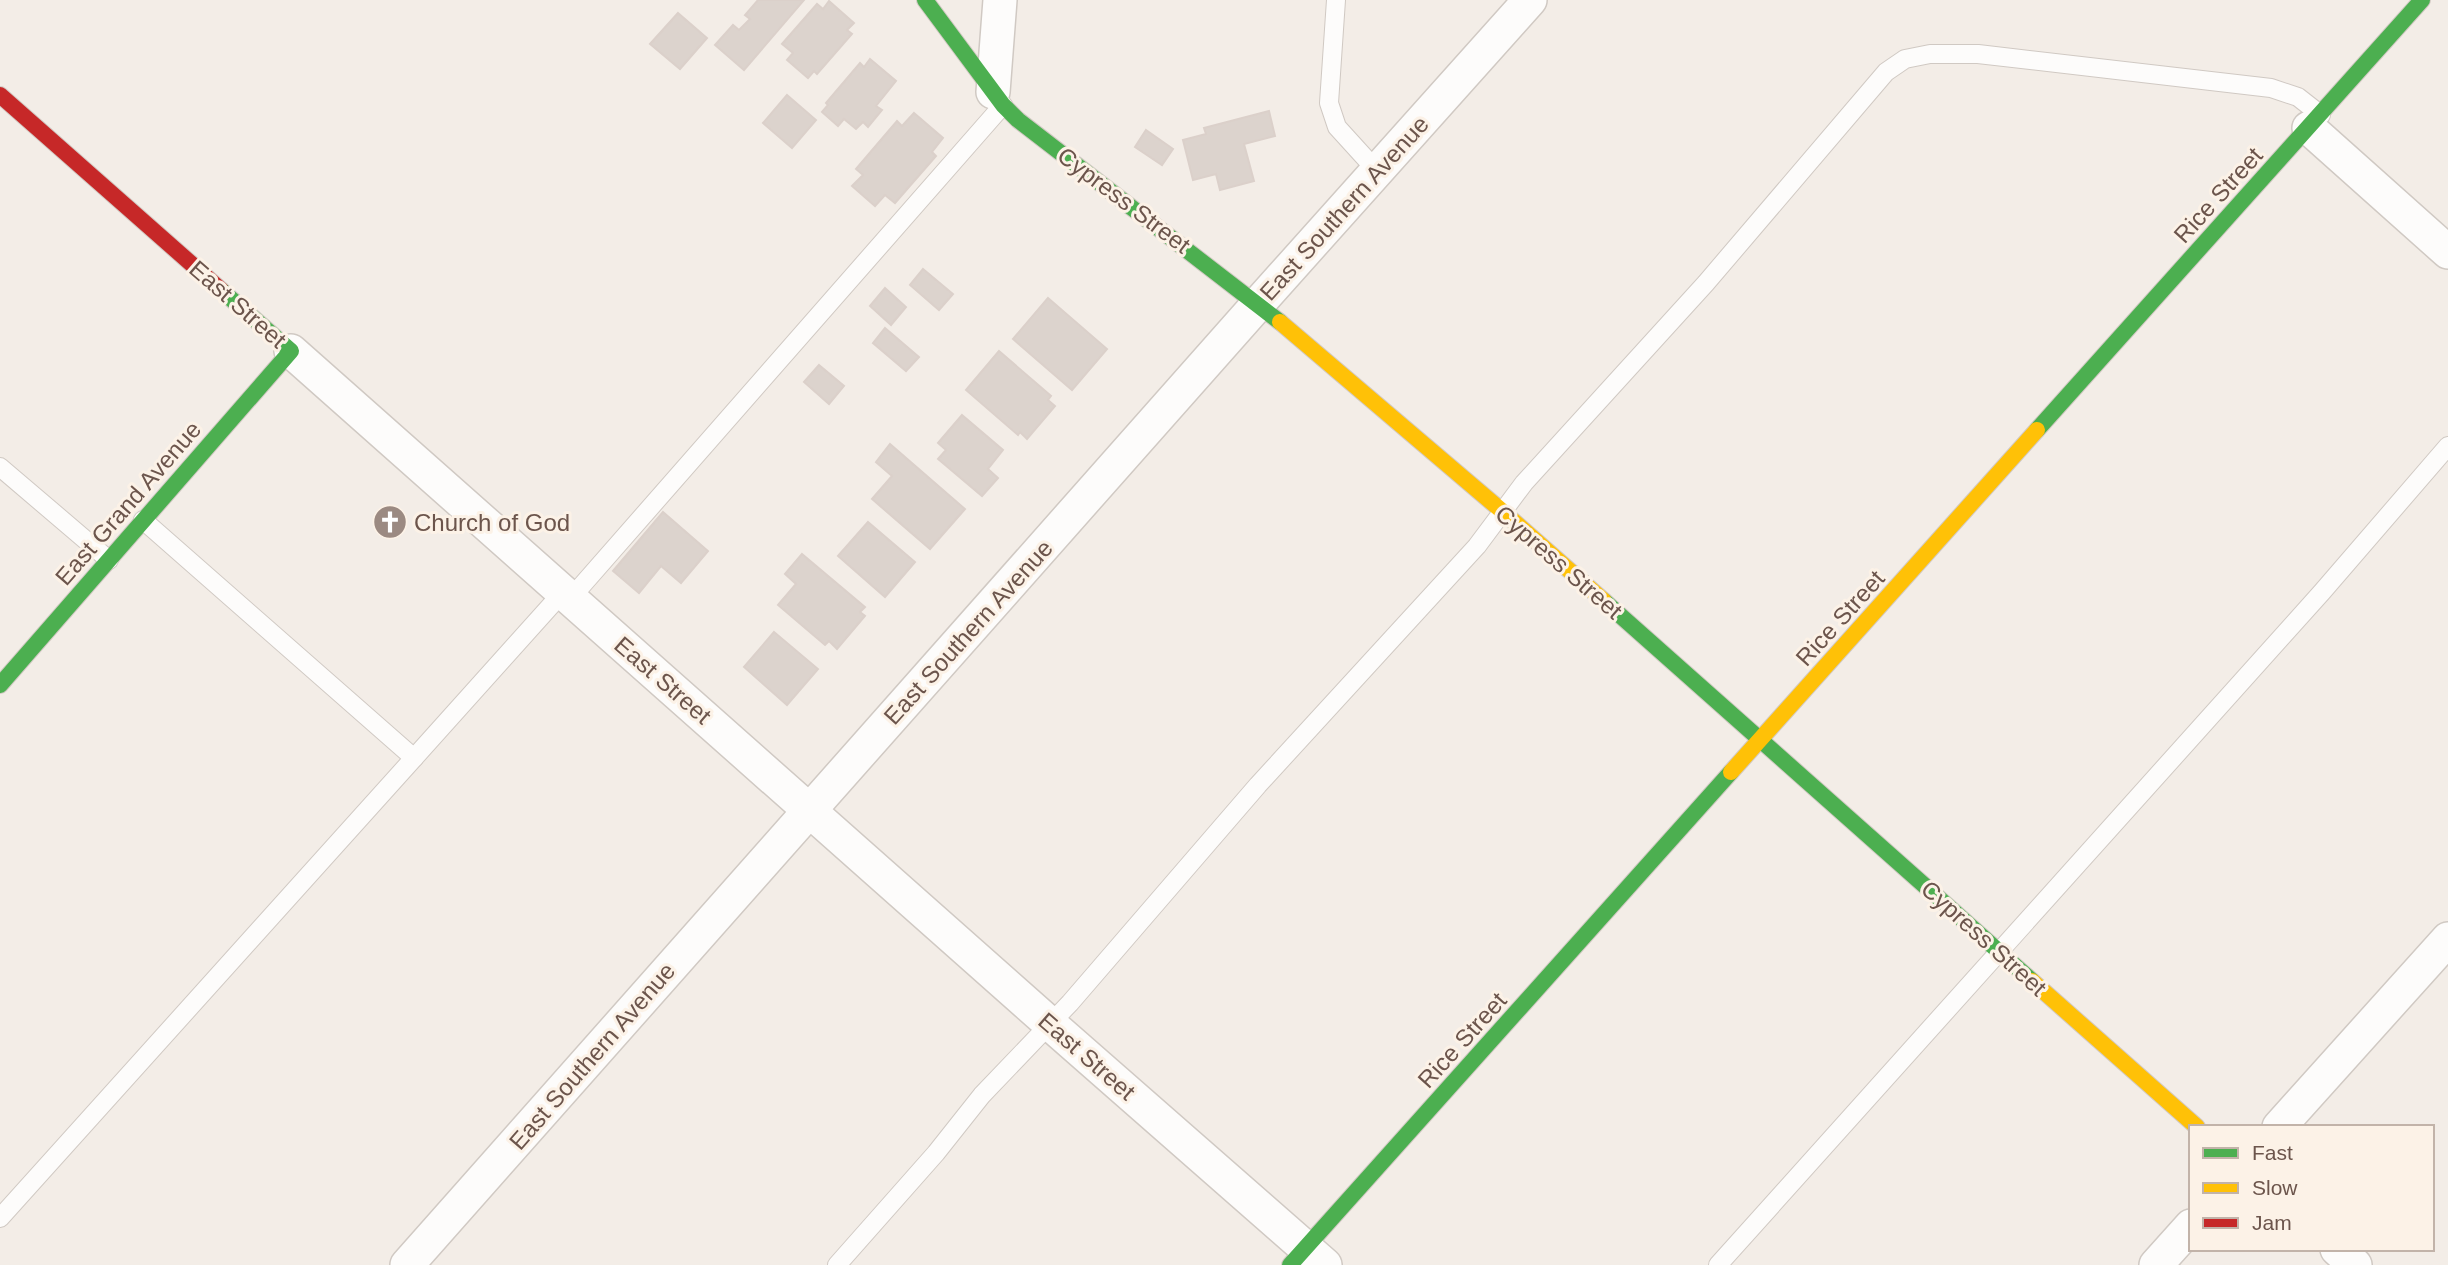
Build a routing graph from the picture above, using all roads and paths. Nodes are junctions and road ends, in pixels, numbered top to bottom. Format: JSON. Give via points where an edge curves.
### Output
{"nodes":[{"id":1,"x":925,"y":0,"type":"edge"},
{"id":2,"x":1000,"y":0,"type":"edge"},
{"id":3,"x":1336,"y":0,"type":"edge"},
{"id":4,"x":1530,"y":0,"type":"edge"},
{"id":5,"x":2422,"y":0,"type":"edge"},
{"id":6,"x":0,"y":95,"type":"edge"},
{"id":7,"x":998,"y":98,"type":"junction"},
{"id":8,"x":2315,"y":121,"type":"junction"},
{"id":9,"x":1377,"y":171,"type":"junction"},
{"id":10,"x":2448,"y":252,"type":"edge"},
{"id":11,"x":1258,"y":304,"type":"junction"},
{"id":12,"x":291,"y":351,"type":"junction"},
{"id":13,"x":2448,"y":446,"type":"edge"},
{"id":14,"x":0,"y":467,"type":"edge"},
{"id":15,"x":1502,"y":511,"type":"junction"},
{"id":16,"x":143,"y":520,"type":"junction"},
{"id":17,"x":109,"y":560,"type":"junction"},
{"id":18,"x":567,"y":596,"type":"junction"},
{"id":19,"x":0,"y":685,"type":"edge"},
{"id":20,"x":1761,"y":740,"type":"junction"},
{"id":21,"x":414,"y":758,"type":"junction"},
{"id":22,"x":810,"y":810,"type":"junction"},
{"id":23,"x":2448,"y":939,"type":"edge"},
{"id":24,"x":1999,"y":951,"type":"junction"},
{"id":25,"x":1049,"y":1023,"type":"junction"},
{"id":26,"x":2195,"y":1125,"type":"edge"},
{"id":27,"x":2281,"y":1125,"type":"edge"},
{"id":28,"x":0,"y":1218,"type":"edge"},
{"id":29,"x":2189,"y":1228,"type":"edge"},
{"id":30,"x":2339,"y":1251,"type":"edge"},
{"id":31,"x":1307,"y":1259,"type":"edge"},
{"id":32,"x":407,"y":1265,"type":"edge"},
{"id":33,"x":837,"y":1265,"type":"edge"},
{"id":34,"x":1718,"y":1265,"type":"edge"},
{"id":35,"x":2156,"y":1265,"type":"edge"},
{"id":36,"x":2355,"y":1265,"type":"edge"}],
"edges":[{"from":1,"to":7,"type":"street","name":"Cypress Street"},
{"from":2,"to":7,"type":"street"},
{"from":3,"to":9,"type":"lane","via":[[1329,103],[1337,127]]},
{"from":4,"to":9,"type":"street","name":"East Southern Avenue"},
{"from":5,"to":8,"type":"street","name":"Rice Street"},
{"from":6,"to":12,"type":"street","name":"East Street"},
{"from":7,"to":11,"type":"street","name":"Cypress Street","via":[[1018,120]]},
{"from":7,"to":18,"type":"lane"},
{"from":8,"to":10,"type":"street"},
{"from":8,"to":15,"type":"lane","via":[[2298,97],[2272,88],[1978,54],[1905,59],[1886,72]]},
{"from":8,"to":20,"type":"street","name":"Rice Street"},
{"from":9,"to":11,"type":"street","name":"East Southern Avenue"},
{"from":11,"to":15,"type":"street","name":"Cypress Street"},
{"from":11,"to":22,"type":"street","name":"East Southern Avenue"},
{"from":12,"to":16,"type":"street","name":"East Grand Avenue"},
{"from":12,"to":18,"type":"street","name":"East Street"},
{"from":13,"to":24,"type":"lane"},
{"from":14,"to":17,"type":"lane"},
{"from":15,"to":20,"type":"street","name":"Cypress Street"},
{"from":15,"to":25,"type":"lane","via":[[1477,546]]},
{"from":16,"to":17,"type":"street","name":"East Grand Avenue"},
{"from":16,"to":21,"type":"lane"},
{"from":17,"to":19,"type":"street","name":"East Grand Avenue"},
{"from":18,"to":21,"type":"lane"},
{"from":18,"to":22,"type":"street","name":"East Street"},
{"from":20,"to":24,"type":"street","name":"Cypress Street"},
{"from":20,"to":31,"type":"street","name":"Rice Street"},
{"from":21,"to":28,"type":"lane"},
{"from":22,"to":25,"type":"street","name":"East Street"},
{"from":22,"to":32,"type":"street","name":"East Southern Avenue"},
{"from":23,"to":27,"type":"street"},
{"from":24,"to":26,"type":"street","name":"Cypress Street"},
{"from":24,"to":34,"type":"lane"},
{"from":25,"to":31,"type":"street","name":"East Street"},
{"from":25,"to":33,"type":"lane"},
{"from":29,"to":35,"type":"street"},
{"from":30,"to":36,"type":"street"}]}
